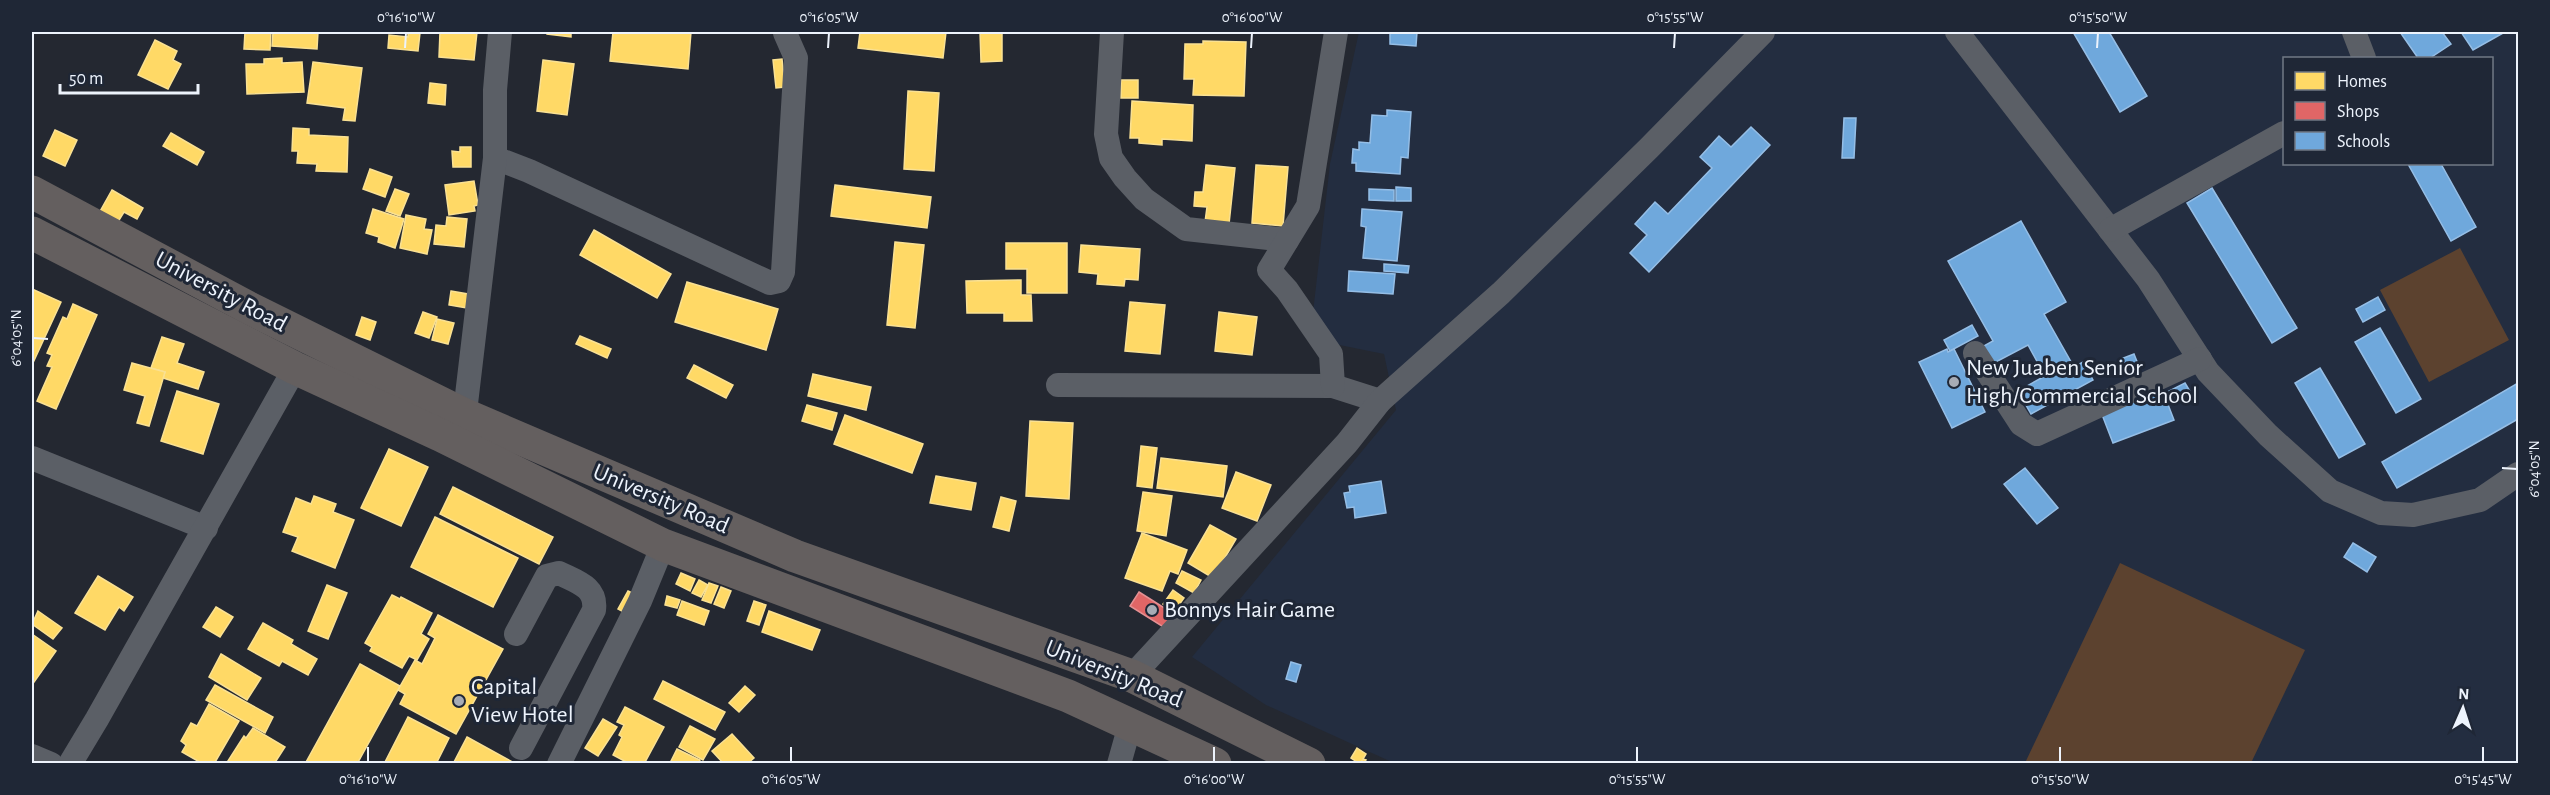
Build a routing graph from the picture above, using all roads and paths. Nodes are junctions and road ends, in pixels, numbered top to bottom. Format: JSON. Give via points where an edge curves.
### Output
{"nodes":[{"id":1,"x":500,"y":32,"type":"edge"},
{"id":2,"x":1112,"y":32,"type":"edge"},
{"id":3,"x":1336,"y":32,"type":"edge"},
{"id":4,"x":1763,"y":32,"type":"edge"},
{"id":5,"x":1957,"y":32,"type":"edge"},
{"id":6,"x":2354,"y":32,"type":"edge"},
{"id":7,"x":784,"y":33,"type":"dead end"},
{"id":8,"x":2364,"y":57,"type":"edge"},
{"id":9,"x":2283,"y":134,"type":"edge"},
{"id":10,"x":495,"y":158,"type":"junction"},
{"id":11,"x":32,"y":192,"type":"edge"},
{"id":12,"x":2110,"y":230,"type":"junction"},
{"id":13,"x":32,"y":233,"type":"edge"},
{"id":14,"x":1287,"y":240,"type":"junction"},
{"id":15,"x":1975,"y":353,"type":"dead end"},
{"id":16,"x":2200,"y":359,"type":"junction"},
{"id":17,"x":295,"y":368,"type":"junction"},
{"id":18,"x":1058,"y":385,"type":"dead end"},
{"id":19,"x":1333,"y":386,"type":"junction"},
{"id":20,"x":1380,"y":401,"type":"junction"},
{"id":21,"x":415,"y":407,"type":"junction"},
{"id":22,"x":463,"y":430,"type":"junction"},
{"id":23,"x":32,"y":458,"type":"edge"},
{"id":24,"x":2518,"y":474,"type":"edge"},
{"id":25,"x":206,"y":528,"type":"junction"},
{"id":26,"x":663,"y":545,"type":"junction"},
{"id":27,"x":594,"y":610,"type":"junction"},
{"id":28,"x":627,"y":625,"type":"junction"},
{"id":29,"x":516,"y":634,"type":"dead end"},
{"id":30,"x":1132,"y":676,"type":"junction"},
{"id":31,"x":1130,"y":725,"type":"junction"},
{"id":32,"x":521,"y":748,"type":"dead end"},
{"id":33,"x":32,"y":756,"type":"edge"},
{"id":34,"x":51,"y":764,"type":"edge"},
{"id":35,"x":70,"y":764,"type":"edge"},
{"id":36,"x":560,"y":764,"type":"edge"},
{"id":37,"x":1119,"y":764,"type":"edge"},
{"id":38,"x":1215,"y":764,"type":"edge"},
{"id":39,"x":1309,"y":764,"type":"edge"}],
"edges":[{"from":1,"to":10,"type":"street"},
{"from":2,"to":14,"type":"street","via":[[1106,134],[1112,158],[1125,178],[1144,199],[1186,229]]},
{"from":3,"to":14,"type":"street","via":[[1308,206]]},
{"from":4,"to":20,"type":"street","via":[[1501,293]]},
{"from":5,"to":12,"type":"street"},
{"from":6,"to":8,"type":"street"},
{"from":7,"to":10,"type":"street","via":[[796,58],[783,272],[779,281],[770,284]]},
{"from":9,"to":12,"type":"street"},
{"from":10,"to":22,"type":"street"},
{"from":11,"to":21,"type":"highway","name":"University Road","via":[[249,308]]},
{"from":12,"to":16,"type":"street","via":[[2148,279]]},
{"from":13,"to":17,"type":"highway","name":"University Road"},
{"from":14,"to":19,"type":"street","via":[[1269,270],[1331,354]]},
{"from":15,"to":16,"type":"street","via":[[2021,423],[2037,434]]},
{"from":16,"to":24,"type":"street","via":[[2268,435],[2330,491],[2381,513],[2413,515],[2480,500]]},
{"from":17,"to":21,"type":"highway","name":"University Road"},
{"from":17,"to":25,"type":"street"},
{"from":18,"to":19,"type":"street"},
{"from":19,"to":20,"type":"street"},
{"from":20,"to":30,"type":"street","via":[[1347,443]]},
{"from":21,"to":22,"type":"highway","name":"University Road"},
{"from":22,"to":26,"type":"highway","name":"University Road"},
{"from":22,"to":30,"type":"highway","name":"University Road","via":[[795,556]]},
{"from":23,"to":25,"type":"street"},
{"from":25,"to":35,"type":"street"},
{"from":26,"to":28,"type":"street"},
{"from":26,"to":31,"type":"highway","name":"University Road","via":[[1068,696]]},
{"from":27,"to":28,"type":"street"},
{"from":27,"to":29,"type":"street","via":[[592,593],[587,587],[554,572],[547,576]]},
{"from":27,"to":32,"type":"street"},
{"from":28,"to":36,"type":"street"},
{"from":30,"to":39,"type":"highway","name":"University Road"},
{"from":31,"to":37,"type":"street"},
{"from":31,"to":38,"type":"highway","name":"University Road"},
{"from":33,"to":34,"type":"street"}]}
